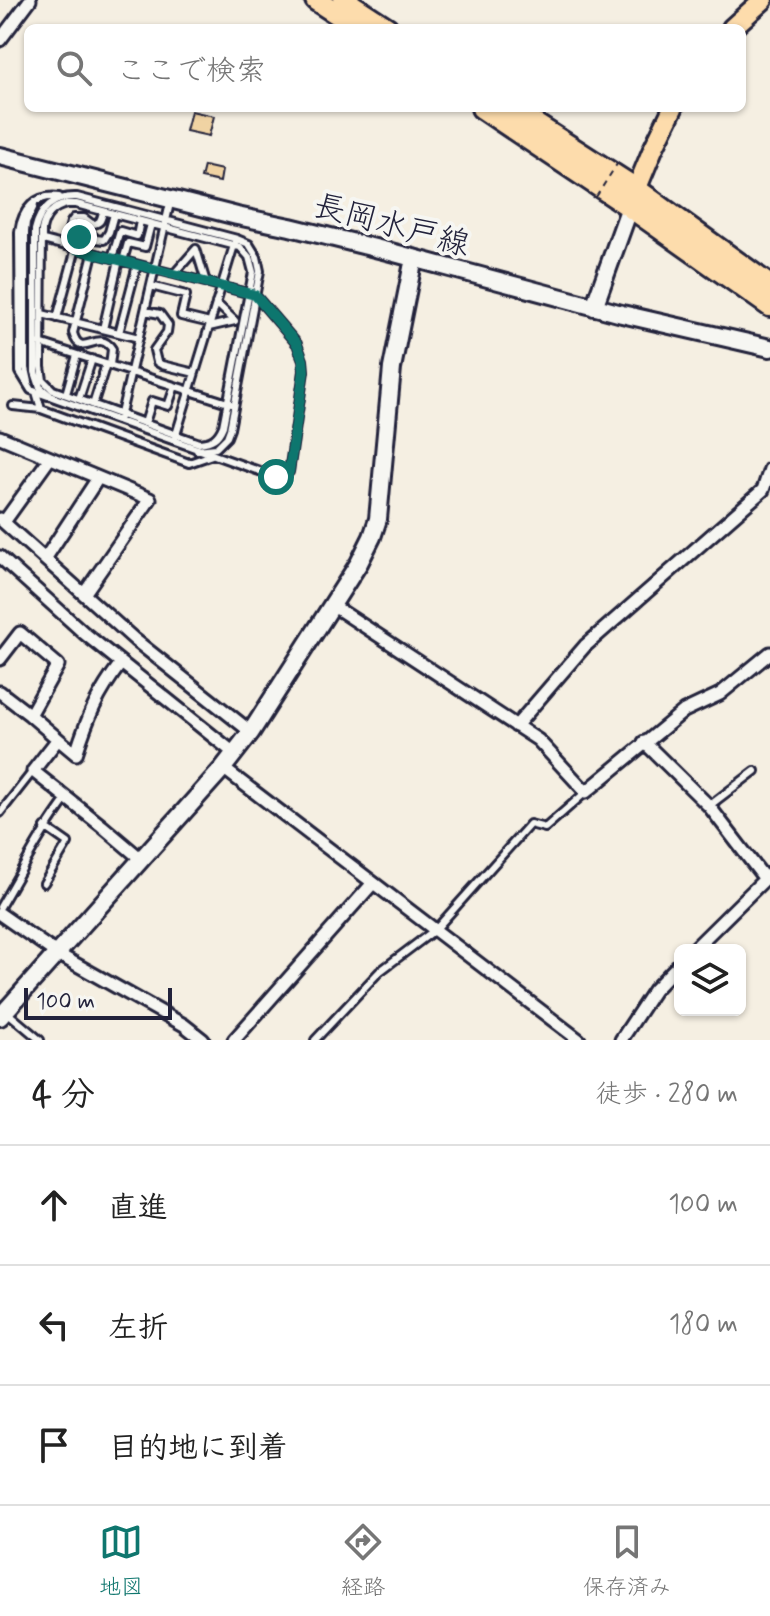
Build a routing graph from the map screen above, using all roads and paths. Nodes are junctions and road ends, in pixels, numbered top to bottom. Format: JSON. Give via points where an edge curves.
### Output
{"nodes":[{"id":1,"x":30,"y":0,"type":"edge"},
{"id":2,"x":316,"y":0,"type":"edge"},
{"id":3,"x":344,"y":0,"type":"edge"},
{"id":4,"x":763,"y":0,"type":"edge"},
{"id":5,"x":353,"y":24,"type":"edge"},
{"id":6,"x":381,"y":24,"type":"edge"},
{"id":7,"x":736,"y":24,"type":"edge"},
{"id":8,"x":0,"y":40,"type":"edge"},
{"id":9,"x":489,"y":112,"type":"edge"},
{"id":10,"x":515,"y":112,"type":"edge"},
{"id":11,"x":671,"y":112,"type":"edge"},
{"id":12,"x":0,"y":156,"type":"edge"},
{"id":13,"x":617,"y":164,"type":"dead end"},
{"id":14,"x":596,"y":197,"type":"dead end"},
{"id":15,"x":62,"y":198,"type":"junction"},
{"id":16,"x":633,"y":198,"type":"junction"},
{"id":17,"x":171,"y":199,"type":"junction"},
{"id":18,"x":103,"y":212,"type":"junction"},
{"id":19,"x":114,"y":214,"type":"junction"},
{"id":20,"x":140,"y":221,"type":"junction"},
{"id":21,"x":151,"y":224,"type":"junction"},
{"id":22,"x":166,"y":224,"type":"junction"},
{"id":23,"x":43,"y":240,"type":"junction"},
{"id":24,"x":235,"y":242,"type":"junction"},
{"id":25,"x":65,"y":246,"type":"junction"},
{"id":26,"x":76,"y":249,"type":"junction"},
{"id":27,"x":93,"y":253,"type":"junction"},
{"id":28,"x":414,"y":258,"type":"junction"},
{"id":29,"x":118,"y":260,"type":"junction"},
{"id":30,"x":137,"y":265,"type":"junction"},
{"id":31,"x":155,"y":269,"type":"junction"},
{"id":32,"x":174,"y":274,"type":"junction"},
{"id":33,"x":206,"y":282,"type":"junction"},
{"id":34,"x":151,"y":286,"type":"junction"},
{"id":35,"x":770,"y":286,"type":"edge"},
{"id":36,"x":222,"y":287,"type":"junction"},
{"id":37,"x":252,"y":294,"type":"junction"},
{"id":38,"x":216,"y":303,"type":"junction"},
{"id":39,"x":770,"y":306,"type":"edge"},
{"id":40,"x":594,"y":307,"type":"junction"},
{"id":41,"x":145,"y":311,"type":"junction"},
{"id":42,"x":42,"y":314,"type":"junction"},
{"id":43,"x":57,"y":318,"type":"junction"},
{"id":44,"x":75,"y":322,"type":"junction"},
{"id":45,"x":210,"y":325,"type":"junction"},
{"id":46,"x":103,"y":329,"type":"junction"},
{"id":47,"x":119,"y":333,"type":"junction"},
{"id":48,"x":139,"y":338,"type":"junction"},
{"id":49,"x":38,"y":342,"type":"junction"},
{"id":50,"x":770,"y":348,"type":"edge"},
{"id":51,"x":77,"y":355,"type":"junction"},
{"id":52,"x":92,"y":359,"type":"junction"},
{"id":53,"x":108,"y":364,"type":"junction"},
{"id":54,"x":131,"y":372,"type":"junction"},
{"id":55,"x":195,"y":373,"type":"junction"},
{"id":56,"x":175,"y":386,"type":"junction"},
{"id":57,"x":33,"y":391,"type":"junction"},
{"id":58,"x":189,"y":391,"type":"junction"},
{"id":59,"x":66,"y":394,"type":"junction"},
{"id":60,"x":52,"y":397,"type":"junction"},
{"id":61,"x":79,"y":399,"type":"junction"},
{"id":62,"x":231,"y":404,"type":"junction"},
{"id":63,"x":93,"y":405,"type":"junction"},
{"id":64,"x":13,"y":406,"type":"dead end"},
{"id":65,"x":41,"y":409,"type":"junction"},
{"id":66,"x":120,"y":418,"type":"junction"},
{"id":67,"x":145,"y":423,"type":"junction"},
{"id":68,"x":0,"y":437,"type":"edge"},
{"id":69,"x":175,"y":438,"type":"junction"},
{"id":70,"x":197,"y":450,"type":"junction"},
{"id":71,"x":212,"y":455,"type":"junction"},
{"id":72,"x":50,"y":458,"type":"junction"},
{"id":73,"x":770,"y":469,"type":"edge"},
{"id":74,"x":98,"y":478,"type":"junction"},
{"id":75,"x":2,"y":520,"type":"edge"},
{"id":76,"x":0,"y":557,"type":"edge"},
{"id":77,"x":45,"y":559,"type":"junction"},
{"id":78,"x":84,"y":594,"type":"junction"},
{"id":79,"x":332,"y":605,"type":"junction"},
{"id":80,"x":770,"y":653,"type":"edge"},
{"id":81,"x":0,"y":659,"type":"edge"},
{"id":82,"x":121,"y":663,"type":"junction"},
{"id":83,"x":0,"y":692,"type":"edge"},
{"id":84,"x":30,"y":715,"type":"junction"},
{"id":85,"x":516,"y":726,"type":"junction"},
{"id":86,"x":251,"y":732,"type":"junction"},
{"id":87,"x":58,"y":739,"type":"junction"},
{"id":88,"x":644,"y":742,"type":"junction"},
{"id":89,"x":234,"y":753,"type":"junction"},
{"id":90,"x":223,"y":768,"type":"junction"},
{"id":91,"x":33,"y":771,"type":"junction"},
{"id":92,"x":755,"y":771,"type":"dead end"},
{"id":93,"x":586,"y":792,"type":"junction"},
{"id":94,"x":67,"y":798,"type":"junction"},
{"id":95,"x":709,"y":806,"type":"junction"},
{"id":96,"x":0,"y":813,"type":"edge"},
{"id":97,"x":45,"y":827,"type":"junction"},
{"id":98,"x":141,"y":859,"type":"junction"},
{"id":99,"x":767,"y":881,"type":"edge"},
{"id":100,"x":44,"y":883,"type":"dead end"},
{"id":101,"x":373,"y":883,"type":"junction"},
{"id":102,"x":0,"y":907,"type":"edge"},
{"id":103,"x":0,"y":914,"type":"edge"},
{"id":104,"x":436,"y":929,"type":"junction"},
{"id":105,"x":699,"y":944,"type":"edge"},
{"id":106,"x":56,"y":953,"type":"junction"},
{"id":107,"x":674,"y":969,"type":"edge"},
{"id":108,"x":3,"y":1014,"type":"edge"},
{"id":109,"x":40,"y":1040,"type":"edge"},
{"id":110,"x":203,"y":1040,"type":"edge"},
{"id":111,"x":234,"y":1040,"type":"edge"},
{"id":112,"x":315,"y":1040,"type":"edge"},
{"id":113,"x":579,"y":1040,"type":"edge"},
{"id":114,"x":621,"y":1040,"type":"edge"}],
"edges":[{"from":1,"to":8,"type":"street"},
{"from":2,"to":5,"type":"highway"},
{"from":3,"to":6,"type":"highway"},
{"from":4,"to":7,"type":"main road"},
{"from":9,"to":16,"type":"highway"},
{"from":10,"to":16,"type":"highway"},
{"from":11,"to":16,"type":"main road"},
{"from":12,"to":17,"type":"street","name":"長岡水戸線"},
{"from":13,"to":14,"type":"path","bridge":true},
{"from":15,"to":22,"type":"lane","via":[[77,197]]},
{"from":15,"to":49,"type":"lane","via":[[44,209],[36,222]]},
{"from":15,"to":57,"type":"lane","via":[[48,195],[37,200],[20,221],[20,372]]},
{"from":16,"to":35,"type":"highway"},
{"from":16,"to":39,"type":"highway"},
{"from":16,"to":40,"type":"street"},
{"from":17,"to":22,"type":"lane"},
{"from":17,"to":28,"type":"street","name":"長岡水戸線"},
{"from":18,"to":19,"type":"lane"},
{"from":18,"to":23,"type":"lane","via":[[60,205],[44,222]]},
{"from":18,"to":25,"type":"lane","via":[[97,224],[74,218]]},
{"from":19,"to":20,"type":"lane"},
{"from":19,"to":26,"type":"lane","via":[[107,237],[100,240],[83,233]]},
{"from":20,"to":21,"type":"lane"},
{"from":20,"to":29,"type":"lane","via":[[137,236],[120,231]]},
{"from":21,"to":22,"type":"lane"},
{"from":21,"to":29,"type":"lane","via":[[145,247],[128,243]]},
{"from":22,"to":24,"type":"lane"},
{"from":22,"to":31,"type":"lane"},
{"from":23,"to":25,"type":"lane"},
{"from":23,"to":42,"type":"lane"},
{"from":24,"to":36,"type":"lane"},
{"from":24,"to":37,"type":"lane","via":[[249,244],[259,264]]},
{"from":25,"to":26,"type":"lane"},
{"from":26,"to":27,"type":"lane"},
{"from":26,"to":43,"type":"lane"},
{"from":27,"to":29,"type":"lane"},
{"from":27,"to":44,"type":"lane"},
{"from":28,"to":40,"type":"street","name":"長岡水戸線"},
{"from":28,"to":79,"type":"street","via":[[392,368],[378,519]]},
{"from":29,"to":30,"type":"lane"},
{"from":29,"to":46,"type":"lane"},
{"from":30,"to":31,"type":"lane"},
{"from":30,"to":47,"type":"lane"},
{"from":31,"to":32,"type":"lane"},
{"from":31,"to":34,"type":"lane"},
{"from":32,"to":33,"type":"lane"},
{"from":32,"to":33,"type":"lane","via":[[196,249]]},
{"from":33,"to":36,"type":"lane"},
{"from":34,"to":41,"type":"lane"},
{"from":34,"to":45,"type":"lane","via":[[186,295],[181,316]]},
{"from":36,"to":37,"type":"lane"},
{"from":36,"to":38,"type":"lane"},
{"from":37,"to":62,"type":"lane"},
{"from":37,"to":71,"type":"lane","via":[[297,344],[303,360],[289,472],[276,477]]},
{"from":38,"to":45,"type":"lane"},
{"from":38,"to":45,"type":"lane","via":[[235,321]]},
{"from":40,"to":50,"type":"street","name":"長岡水戸線"},
{"from":41,"to":48,"type":"lane"},
{"from":41,"to":55,"type":"lane","via":[[160,314],[168,325],[154,350],[157,362]]},
{"from":42,"to":43,"type":"lane"},
{"from":42,"to":49,"type":"lane"},
{"from":43,"to":44,"type":"lane"},
{"from":44,"to":46,"type":"lane"},
{"from":44,"to":53,"type":"lane","via":[[78,343],[108,343]]},
{"from":45,"to":55,"type":"lane"},
{"from":46,"to":47,"type":"lane"},
{"from":47,"to":48,"type":"lane"},
{"from":48,"to":54,"type":"lane"},
{"from":49,"to":51,"type":"lane"},
{"from":49,"to":59,"type":"lane","via":[[43,380]]},
{"from":49,"to":60,"type":"lane","via":[[36,380]]},
{"from":51,"to":52,"type":"lane"},
{"from":51,"to":59,"type":"lane"},
{"from":52,"to":53,"type":"lane"},
{"from":52,"to":61,"type":"lane"},
{"from":53,"to":54,"type":"lane"},
{"from":53,"to":63,"type":"lane"},
{"from":54,"to":56,"type":"lane"},
{"from":54,"to":66,"type":"lane"},
{"from":55,"to":58,"type":"lane"},
{"from":56,"to":58,"type":"lane"},
{"from":56,"to":67,"type":"lane","via":[[168,406],[152,401]]},
{"from":57,"to":60,"type":"lane"},
{"from":57,"to":65,"type":"lane"},
{"from":58,"to":62,"type":"lane"},
{"from":58,"to":69,"type":"lane"},
{"from":59,"to":61,"type":"lane"},
{"from":60,"to":66,"type":"lane"},
{"from":61,"to":63,"type":"lane"},
{"from":62,"to":69,"type":"lane","via":[[215,439],[199,443]]},
{"from":62,"to":70,"type":"lane","via":[[227,437],[216,448]]},
{"from":63,"to":66,"type":"lane"},
{"from":64,"to":65,"type":"lane"},
{"from":65,"to":71,"type":"lane","via":[[189,463]]},
{"from":66,"to":67,"type":"lane"},
{"from":66,"to":69,"type":"lane"},
{"from":67,"to":69,"type":"lane"},
{"from":68,"to":72,"type":"street"},
{"from":69,"to":70,"type":"lane"},
{"from":70,"to":71,"type":"lane"},
{"from":72,"to":74,"type":"street"},
{"from":72,"to":75,"type":"street"},
{"from":73,"to":85,"type":"street","via":[[763,490],[585,646]]},
{"from":74,"to":77,"type":"street"},
{"from":74,"to":78,"type":"street","via":[[150,499]]},
{"from":75,"to":77,"type":"street"},
{"from":76,"to":82,"type":"street"},
{"from":77,"to":78,"type":"street"},
{"from":78,"to":86,"type":"street"},
{"from":79,"to":85,"type":"street"},
{"from":79,"to":86,"type":"street"},
{"from":80,"to":88,"type":"street","via":[[720,694],[684,711]]},
{"from":81,"to":84,"type":"street","via":[[20,633],[58,665]]},
{"from":82,"to":87,"type":"street","via":[[91,710],[76,754]]},
{"from":82,"to":89,"type":"street"},
{"from":83,"to":84,"type":"street"},
{"from":84,"to":87,"type":"street"},
{"from":85,"to":93,"type":"street","via":[[538,740]]},
{"from":86,"to":89,"type":"street"},
{"from":87,"to":91,"type":"street"},
{"from":88,"to":93,"type":"street"},
{"from":88,"to":95,"type":"street"},
{"from":89,"to":90,"type":"street"},
{"from":90,"to":98,"type":"street"},
{"from":90,"to":101,"type":"street"},
{"from":91,"to":94,"type":"street"},
{"from":91,"to":96,"type":"lane"},
{"from":92,"to":95,"type":"lane"},
{"from":93,"to":104,"type":"lane","via":[[545,828],[530,824]]},
{"from":94,"to":97,"type":"lane"},
{"from":94,"to":98,"type":"street"},
{"from":95,"to":99,"type":"street"},
{"from":97,"to":100,"type":"lane","via":[[68,843]]},
{"from":97,"to":102,"type":"lane"},
{"from":98,"to":106,"type":"street"},
{"from":99,"to":105,"type":"street"},
{"from":101,"to":104,"type":"street"},
{"from":101,"to":111,"type":"street"},
{"from":103,"to":106,"type":"street"},
{"from":104,"to":112,"type":"lane","via":[[379,972]]},
{"from":104,"to":113,"type":"street"},
{"from":106,"to":108,"type":"street"},
{"from":106,"to":110,"type":"street"},
{"from":107,"to":114,"type":"street"},
{"from":108,"to":109,"type":"lane"}]}
